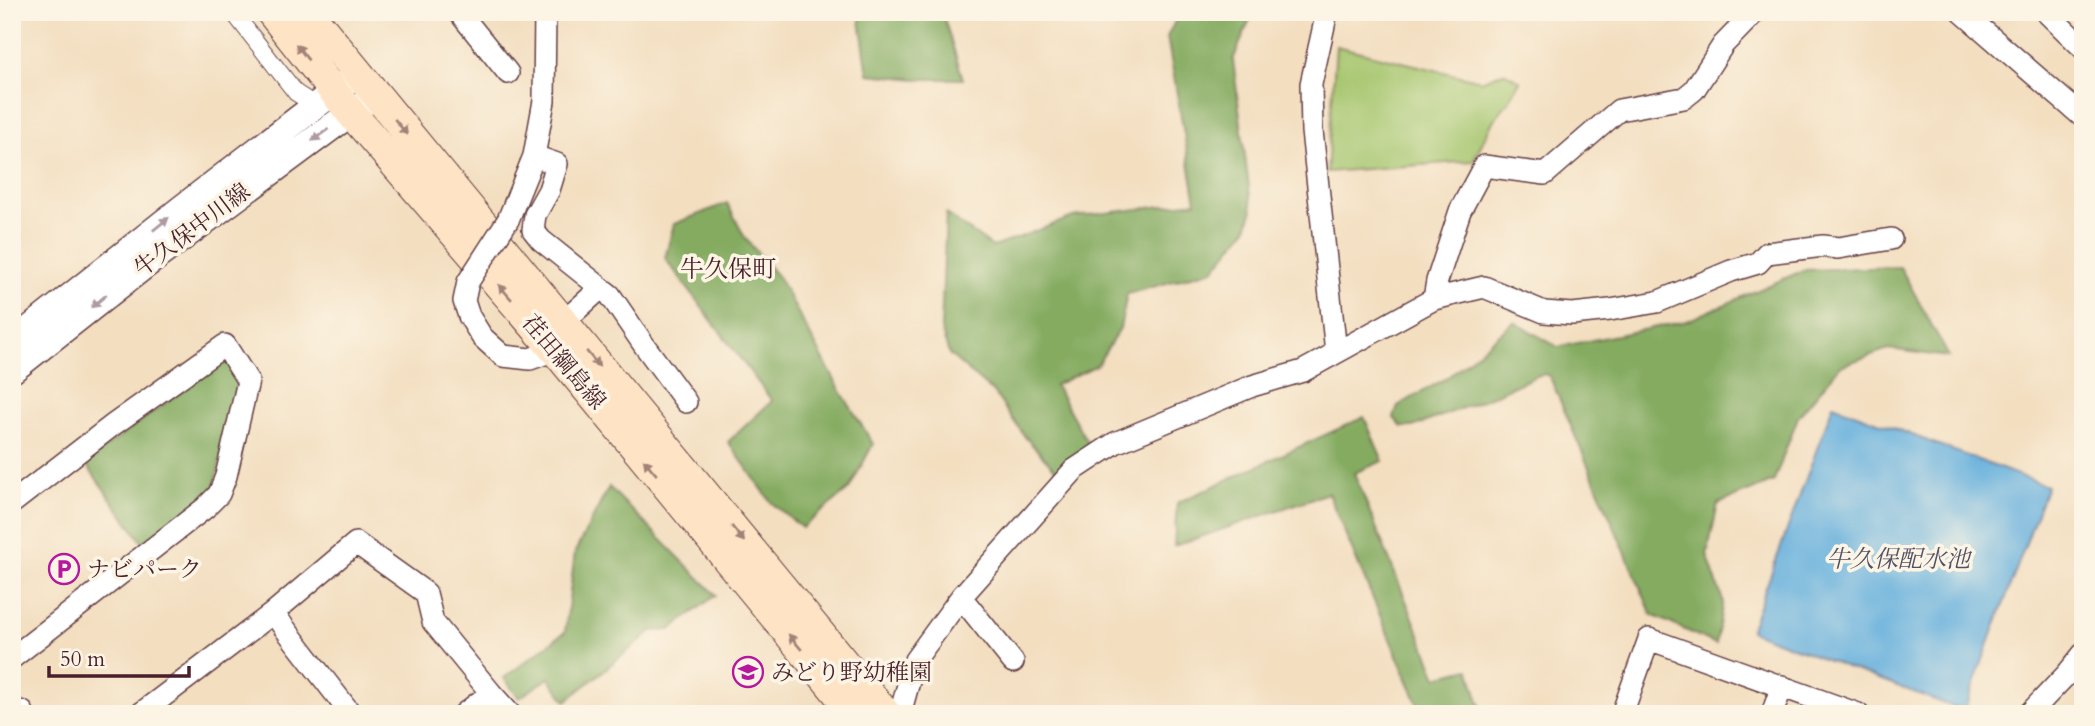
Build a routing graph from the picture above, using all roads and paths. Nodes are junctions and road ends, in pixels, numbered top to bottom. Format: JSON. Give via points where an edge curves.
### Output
{"nodes":[{"id":1,"x":233,"y":12,"type":"edge"},
{"id":2,"x":271,"y":12,"type":"edge"},
{"id":3,"x":308,"y":12,"type":"edge"},
{"id":4,"x":459,"y":12,"type":"edge"},
{"id":5,"x":545,"y":12,"type":"edge"},
{"id":6,"x":1327,"y":12,"type":"edge"},
{"id":7,"x":1755,"y":12,"type":"edge"},
{"id":8,"x":1962,"y":12,"type":"edge"},
{"id":9,"x":2046,"y":12,"type":"edge"},
{"id":10,"x":2083,"y":48,"type":"edge"},
{"id":11,"x":508,"y":73,"type":"dead end"},
{"id":12,"x":367,"y":84,"type":"junction"},
{"id":13,"x":330,"y":101,"type":"junction"},
{"id":14,"x":2083,"y":117,"type":"edge"},
{"id":15,"x":534,"y":156,"type":"junction"},
{"id":16,"x":1891,"y":239,"type":"dead end"},
{"id":17,"x":600,"y":288,"type":"junction"},
{"id":18,"x":1434,"y":299,"type":"junction"},
{"id":19,"x":559,"y":336,"type":"junction"},
{"id":20,"x":12,"y":343,"type":"edge"},
{"id":21,"x":1336,"y":352,"type":"junction"},
{"id":22,"x":12,"y":370,"type":"edge"},
{"id":23,"x":686,"y":402,"type":"dead end"},
{"id":24,"x":12,"y":503,"type":"edge"},
{"id":25,"x":961,"y":597,"type":"junction"},
{"id":26,"x":272,"y":613,"type":"junction"},
{"id":27,"x":2083,"y":654,"type":"edge"},
{"id":28,"x":12,"y":658,"type":"edge"},
{"id":29,"x":1013,"y":662,"type":"dead end"},
{"id":30,"x":1782,"y":686,"type":"junction"},
{"id":31,"x":491,"y":693,"type":"junction"},
{"id":32,"x":894,"y":709,"type":"edge"},
{"id":33,"x":12,"y":712,"type":"edge"},
{"id":34,"x":347,"y":712,"type":"edge"},
{"id":35,"x":21,"y":714,"type":"edge"},
{"id":36,"x":140,"y":714,"type":"edge"},
{"id":37,"x":464,"y":714,"type":"edge"},
{"id":38,"x":510,"y":714,"type":"edge"},
{"id":39,"x":855,"y":714,"type":"edge"},
{"id":40,"x":1622,"y":714,"type":"edge"},
{"id":41,"x":1772,"y":714,"type":"edge"},
{"id":42,"x":1858,"y":714,"type":"edge"},
{"id":43,"x":2029,"y":714,"type":"edge"}],
"edges":[{"from":1,"to":13,"type":"street","via":[[296,93]]},
{"from":13,"to":2,"type":"main road","name":"荏田綱島線","one_way":true},
{"from":3,"to":12,"type":"main road","name":"荏田綱島線"},
{"from":4,"to":11,"type":"street"},
{"from":5,"to":15,"type":"street"},
{"from":6,"to":21,"type":"street","via":[[1311,84],[1312,131]]},
{"from":7,"to":18,"type":"street","via":[[1723,45],[1684,98],[1619,110],[1545,174],[1484,166],[1460,211]]},
{"from":8,"to":14,"type":"street"},
{"from":9,"to":10,"type":"street"},
{"from":12,"to":13,"type":"street","name":"牛久保中川線"},
{"from":12,"to":19,"type":"main road","name":"荏田綱島線","one_way":true},
{"from":19,"to":13,"type":"main road","name":"荏田綱島線","one_way":true},
{"from":20,"to":13,"type":"street","name":"牛久保中川線","one_way":true,"via":[[181,209]]},
{"from":13,"to":22,"type":"street","name":"牛久保中川線","one_way":true,"via":[[144,265]]},
{"from":15,"to":17,"type":"street","via":[[557,164],[533,230]]},
{"from":15,"to":19,"type":"street","bridge":true,"via":[[508,220],[468,282],[464,301],[482,337],[503,356],[530,359]]},
{"from":16,"to":18,"type":"street","via":[[1767,253],[1758,263],[1657,302],[1610,310],[1544,312],[1484,287]]},
{"from":17,"to":19,"type":"street"},
{"from":17,"to":23,"type":"street","via":[[610,295]]},
{"from":18,"to":21,"type":"street"},
{"from":19,"to":32,"type":"main road","name":"荏田綱島線","one_way":true},
{"from":39,"to":19,"type":"main road","name":"荏田綱島線","one_way":true},
{"from":21,"to":25,"type":"street","via":[[1303,371],[1252,386],[1115,443],[1074,470]]},
{"from":24,"to":28,"type":"street","via":[[225,345],[248,381],[219,494]]},
{"from":25,"to":29,"type":"street"},
{"from":25,"to":32,"type":"street","via":[[915,660]]},
{"from":26,"to":31,"type":"street","via":[[356,543],[426,593],[433,622]]},
{"from":26,"to":34,"type":"street"},
{"from":26,"to":36,"type":"street"},
{"from":27,"to":43,"type":"street"},
{"from":30,"to":40,"type":"street","via":[[1650,639]]},
{"from":30,"to":41,"type":"street"},
{"from":30,"to":42,"type":"street"},
{"from":31,"to":37,"type":"street"},
{"from":31,"to":38,"type":"street"},
{"from":33,"to":35,"type":"street"}]}
